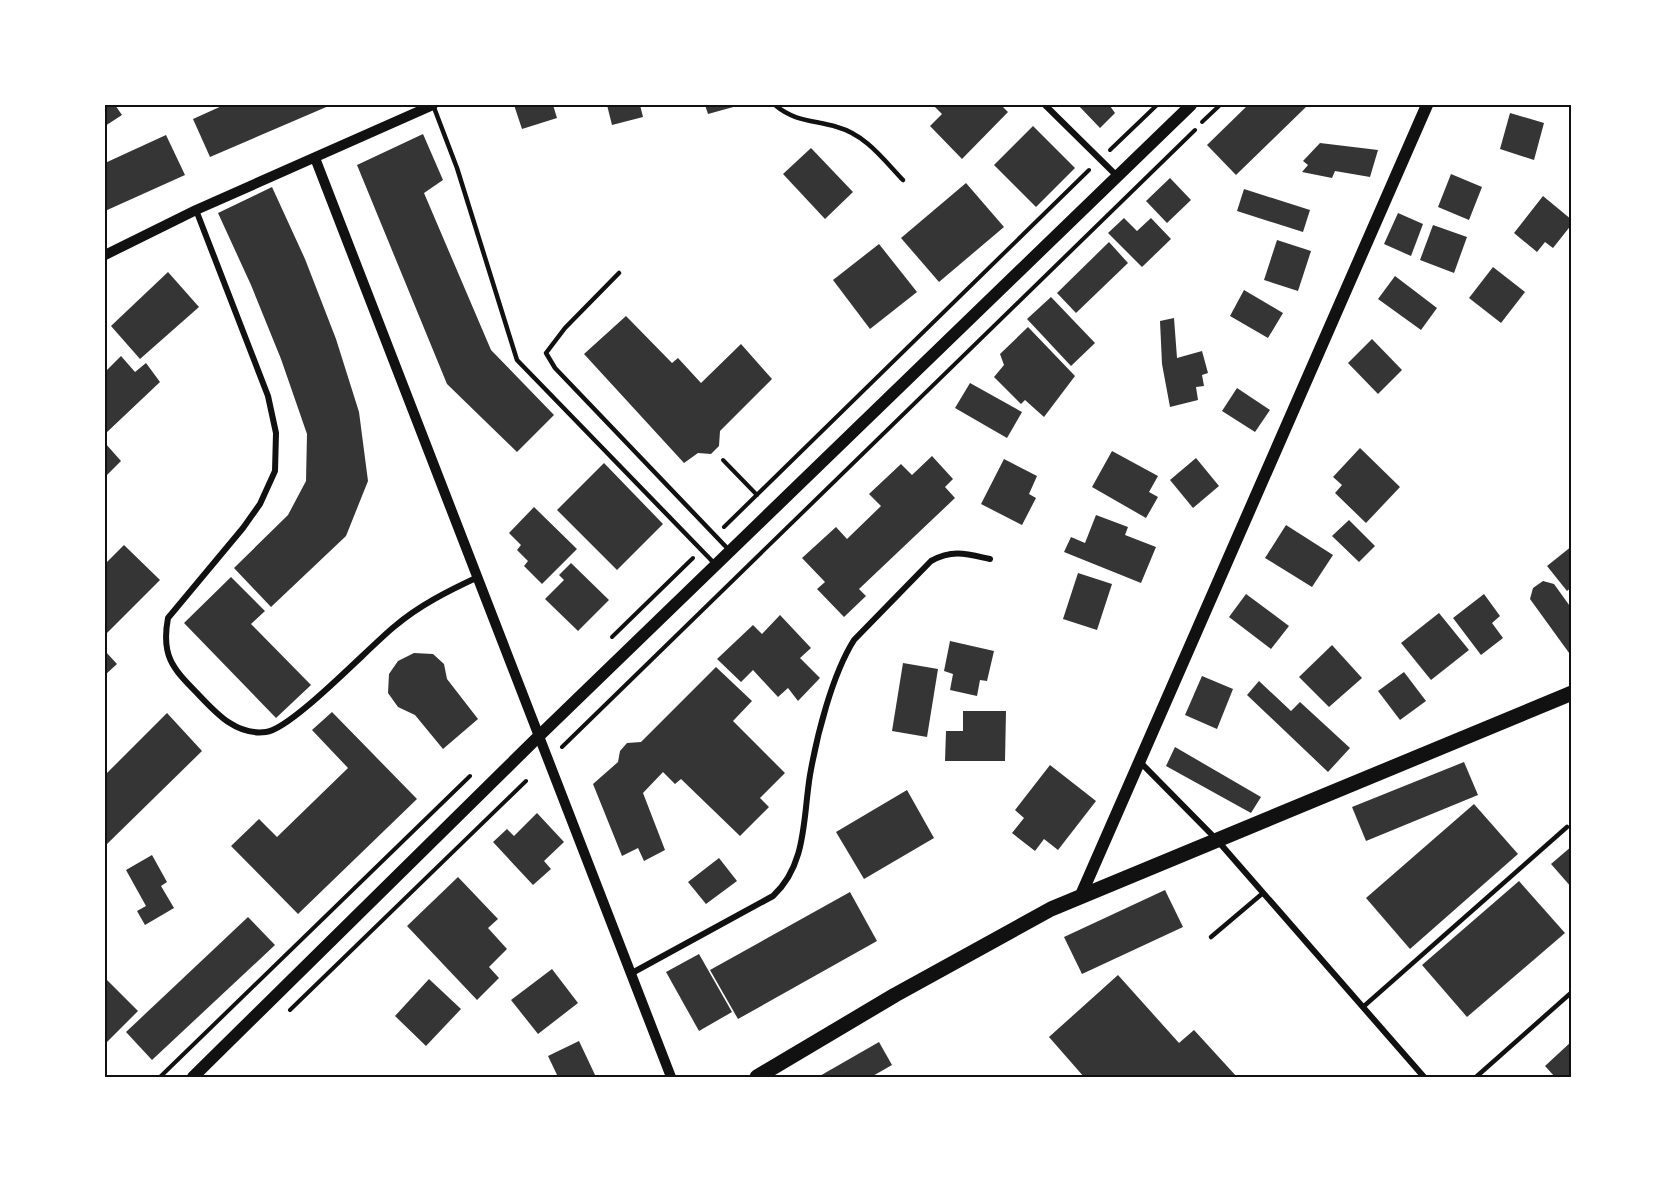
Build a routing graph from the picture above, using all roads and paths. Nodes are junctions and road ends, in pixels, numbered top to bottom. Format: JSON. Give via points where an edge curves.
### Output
{"nodes":[{"id":1,"x":433,"y":105,"type":"edge"},
{"id":2,"x":775,"y":105,"type":"edge"},
{"id":3,"x":1045,"y":105,"type":"edge"},
{"id":4,"x":1157,"y":105,"type":"edge"},
{"id":5,"x":1191,"y":105,"type":"edge"},
{"id":6,"x":1220,"y":105,"type":"edge"},
{"id":7,"x":1427,"y":105,"type":"edge"},
{"id":8,"x":315,"y":158,"type":"junction"},
{"id":9,"x":1100,"y":159,"type":"junction"},
{"id":10,"x":1117,"y":176,"type":"junction"},
{"id":11,"x":903,"y":180,"type":"dead end"},
{"id":12,"x":196,"y":210,"type":"junction"},
{"id":13,"x":105,"y":255,"type":"edge"},
{"id":14,"x":620,"y":273,"type":"dead end"},
{"id":15,"x":723,"y":460,"type":"dead end"},
{"id":16,"x":757,"y":495,"type":"junction"},
{"id":17,"x":715,"y":536,"type":"junction"},
{"id":18,"x":701,"y":550,"type":"junction"},
{"id":19,"x":730,"y":552,"type":"junction"},
{"id":20,"x":990,"y":559,"type":"dead end"},
{"id":21,"x":716,"y":565,"type":"junction"},
{"id":22,"x":478,"y":577,"type":"junction"},
{"id":23,"x":607,"y":642,"type":"dead end"},
{"id":24,"x":1572,"y":693,"type":"edge"},
{"id":25,"x":540,"y":735,"type":"junction"},
{"id":26,"x":562,"y":747,"type":"dead end"},
{"id":27,"x":1140,"y":761,"type":"junction"},
{"id":28,"x":475,"y":770,"type":"dead end"},
{"id":29,"x":526,"y":781,"type":"dead end"},
{"id":30,"x":1568,"y":827,"type":"dead end"},
{"id":31,"x":1217,"y":840,"type":"junction"},
{"id":32,"x":1263,"y":893,"type":"junction"},
{"id":33,"x":1081,"y":895,"type":"junction"},
{"id":34,"x":1212,"y":937,"type":"dead end"},
{"id":35,"x":632,"y":974,"type":"junction"},
{"id":36,"x":1572,"y":992,"type":"edge"},
{"id":37,"x":1363,"y":1007,"type":"junction"},
{"id":38,"x":289,"y":1011,"type":"dead end"},
{"id":39,"x":160,"y":1077,"type":"edge"},
{"id":40,"x":193,"y":1077,"type":"edge"},
{"id":41,"x":671,"y":1077,"type":"edge"},
{"id":42,"x":757,"y":1077,"type":"edge"},
{"id":43,"x":1424,"y":1077,"type":"edge"},
{"id":44,"x":1476,"y":1077,"type":"edge"}],
"edges":[{"from":1,"to":8,"type":"street"},
{"from":1,"to":18,"type":"lane","via":[[518,360]]},
{"from":2,"to":11,"type":"lane","via":[[786,114],[865,139]]},
{"from":3,"to":9,"type":"street"},
{"from":4,"to":9,"type":"path"},
{"from":5,"to":10,"type":"main road"},
{"from":6,"to":26,"type":"path"},
{"from":7,"to":27,"type":"main road"},
{"from":8,"to":12,"type":"street"},
{"from":8,"to":22,"type":"street"},
{"from":9,"to":10,"type":"street"},
{"from":9,"to":16,"type":"path"},
{"from":10,"to":19,"type":"main road"},
{"from":12,"to":13,"type":"street"},
{"from":12,"to":22,"type":"street","via":[[268,396],[276,434],[275,471],[260,504],[243,528],[168,618],[166,649],[177,673],[220,717],[242,731],[267,732],[291,720],[395,626],[425,604]]},
{"from":14,"to":17,"type":"lane","via":[[565,328],[546,353],[555,368]]},
{"from":15,"to":16,"type":"path"},
{"from":16,"to":17,"type":"path"},
{"from":17,"to":19,"type":"lane"},
{"from":18,"to":21,"type":"lane"},
{"from":18,"to":23,"type":"path"},
{"from":19,"to":21,"type":"main road"},
{"from":20,"to":35,"type":"street","via":[[955,552],[931,561],[858,635],[845,654],[810,772],[797,862],[784,886],[773,896]]},
{"from":21,"to":25,"type":"main road"},
{"from":22,"to":25,"type":"street"},
{"from":24,"to":31,"type":"main road"},
{"from":25,"to":35,"type":"street"},
{"from":25,"to":40,"type":"main road"},
{"from":27,"to":31,"type":"street"},
{"from":27,"to":33,"type":"main road"},
{"from":28,"to":39,"type":"path"},
{"from":29,"to":38,"type":"path"},
{"from":30,"to":37,"type":"lane"},
{"from":31,"to":32,"type":"street"},
{"from":31,"to":33,"type":"main road"},
{"from":32,"to":34,"type":"lane"},
{"from":32,"to":37,"type":"street"},
{"from":33,"to":42,"type":"main road","via":[[986,943]]},
{"from":35,"to":41,"type":"street"},
{"from":36,"to":44,"type":"lane"},
{"from":37,"to":43,"type":"street"}]}
